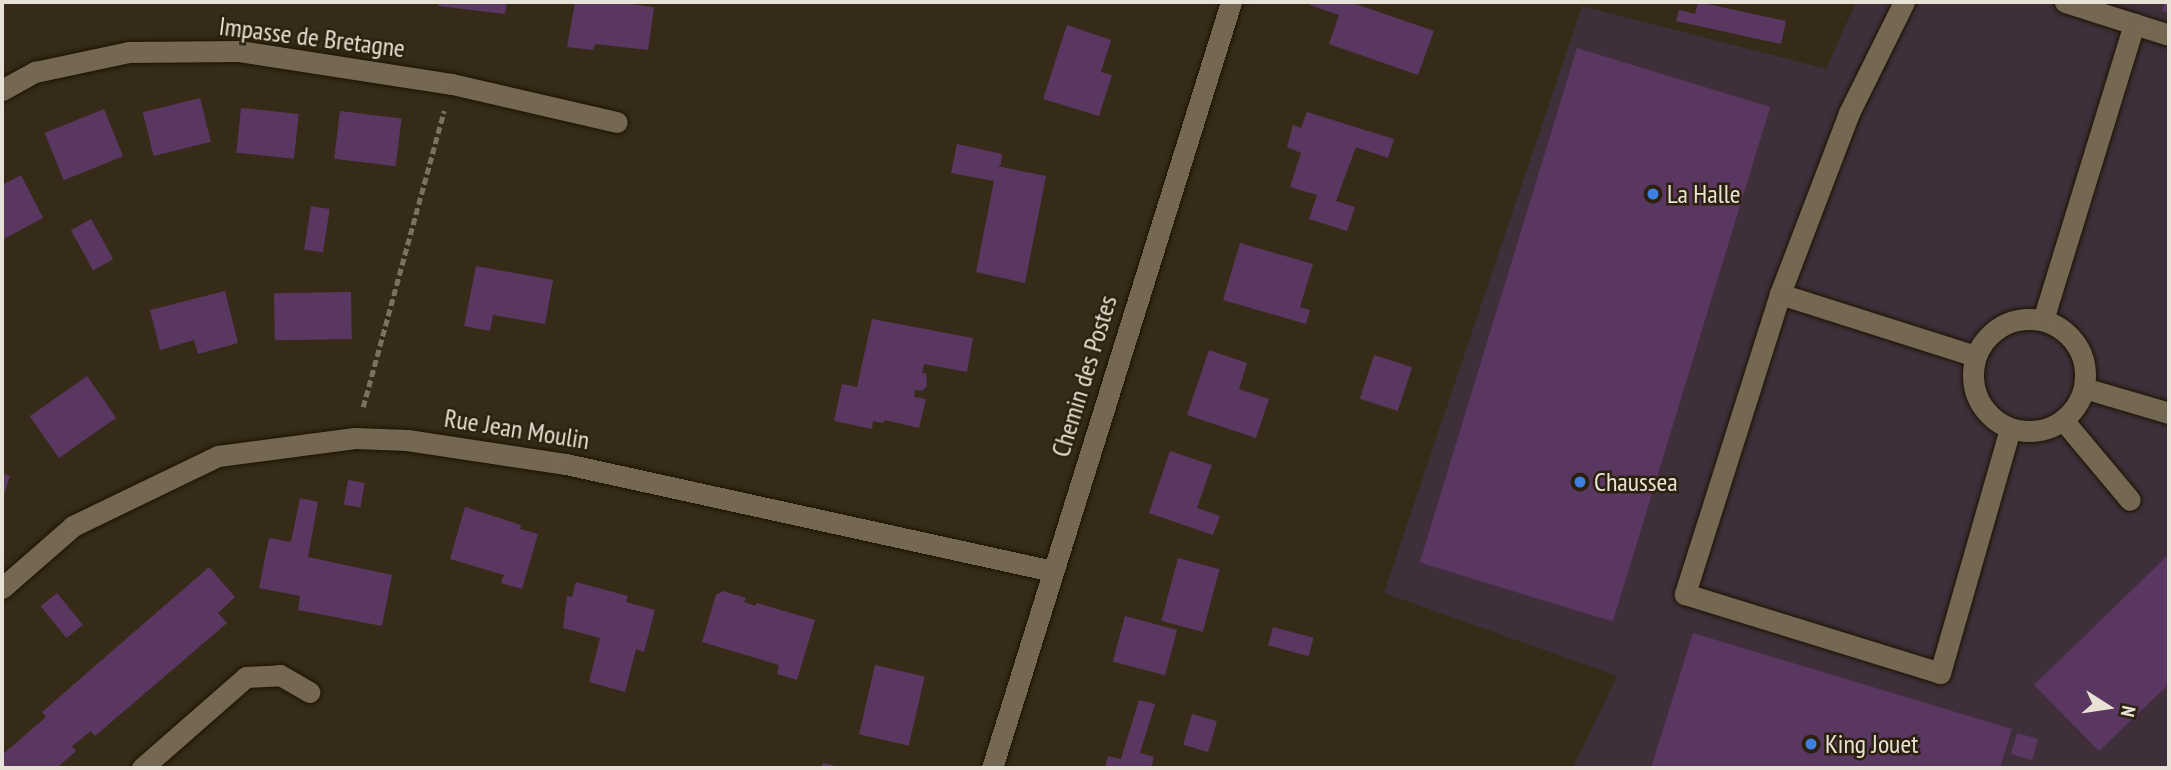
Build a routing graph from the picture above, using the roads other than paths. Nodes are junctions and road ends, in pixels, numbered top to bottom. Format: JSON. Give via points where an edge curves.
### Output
{"nodes":[{"id":1,"x":1231,"y":2,"type":"edge"},
{"id":2,"x":1904,"y":2,"type":"edge"},
{"id":3,"x":2064,"y":2,"type":"edge"},
{"id":4,"x":2134,"y":24,"type":"junction"},
{"id":5,"x":2169,"y":35,"type":"edge"},
{"id":6,"x":2,"y":90,"type":"edge"},
{"id":7,"x":617,"y":122,"type":"dead end"},
{"id":8,"x":1780,"y":294,"type":"junction"},
{"id":9,"x":2043,"y":320,"type":"junction"},
{"id":10,"x":1975,"y":356,"type":"junction"},
{"id":11,"x":2084,"y":388,"type":"junction"},
{"id":12,"x":2169,"y":413,"type":"edge"},
{"id":13,"x":2063,"y":420,"type":"junction"},
{"id":14,"x":2010,"y":429,"type":"junction"},
{"id":15,"x":2130,"y":500,"type":"dead end"},
{"id":16,"x":1052,"y":571,"type":"junction"},
{"id":17,"x":2,"y":587,"type":"edge"},
{"id":18,"x":310,"y":692,"type":"dead end"},
{"id":19,"x":142,"y":768,"type":"edge"},
{"id":20,"x":992,"y":768,"type":"edge"}],
"edges":[{"from":1,"to":16,"type":"street","name":"Chemin des Postes"},
{"from":2,"to":8,"type":"street","via":[[1849,113]]},
{"from":3,"to":4,"type":"street"},
{"from":4,"to":5,"type":"street"},
{"from":4,"to":9,"type":"street"},
{"from":6,"to":7,"type":"street","name":"Impasse de Bretagne","via":[[35,72],[129,52],[239,51],[452,83]]},
{"from":8,"to":10,"type":"street"},
{"from":8,"to":14,"type":"street","via":[[1685,594],[1940,673]]},
{"from":9,"to":10,"type":"street","via":[[2026,318],[1995,329]]},
{"from":9,"to":11,"type":"street","via":[[2072,338],[2081,353]]},
{"from":10,"to":14,"type":"street","via":[[1974,391],[1982,407]]},
{"from":11,"to":12,"type":"street"},
{"from":11,"to":13,"type":"street"},
{"from":13,"to":14,"type":"street","via":[[2047,429]]},
{"from":13,"to":15,"type":"street"},
{"from":16,"to":17,"type":"street","name":"Rue Jean Moulin","via":[[566,464],[407,440],[355,438],[218,456],[74,526]]},
{"from":16,"to":20,"type":"street","name":"Chemin des Postes"},
{"from":18,"to":19,"type":"street","via":[[280,675],[246,677]]}]}
